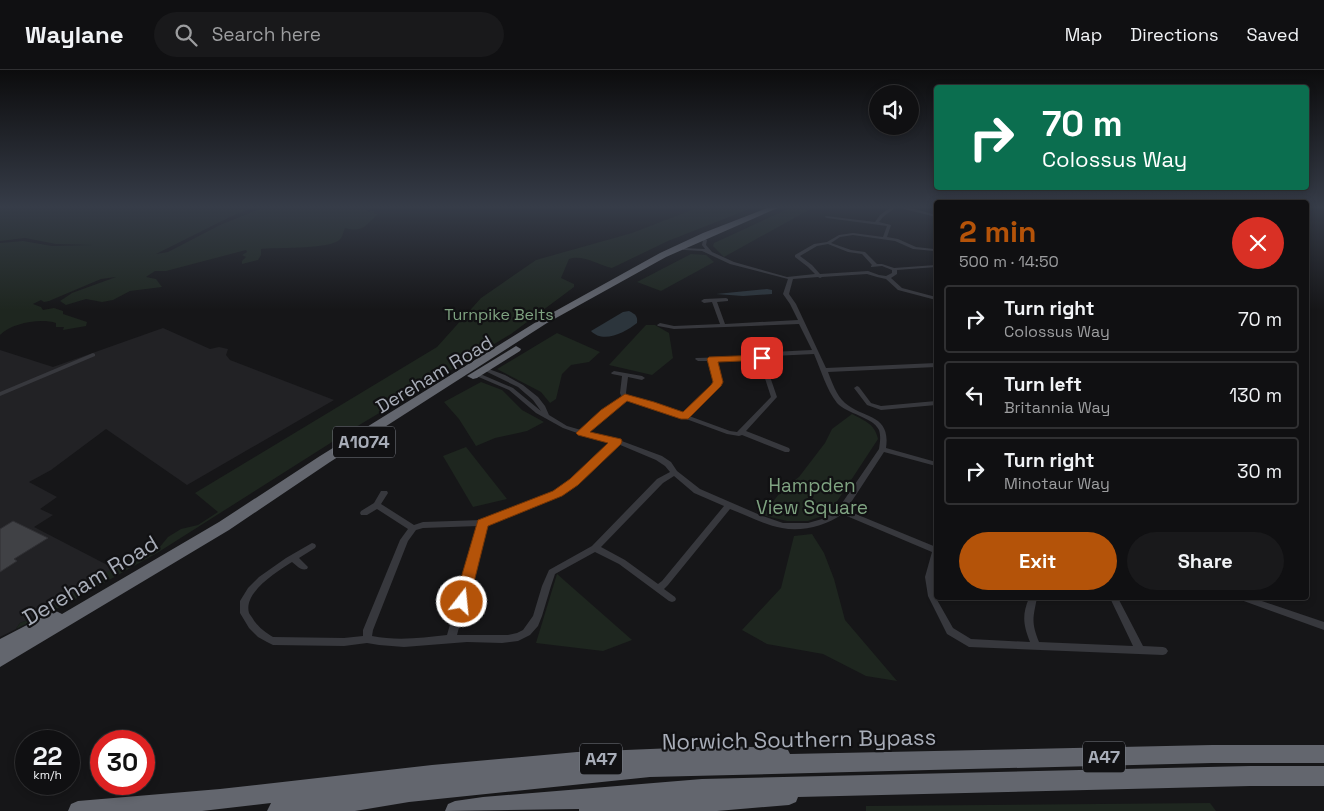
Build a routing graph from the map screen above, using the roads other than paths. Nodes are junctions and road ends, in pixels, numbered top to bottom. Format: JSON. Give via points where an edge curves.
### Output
{"nodes":[{"id":1,"x":705,"y":240,"type":"edge"},
{"id":2,"x":693,"y":241,"type":"edge"},
{"id":3,"x":704,"y":241,"type":"edge"},
{"id":4,"x":832,"y":241,"type":"edge"},
{"id":5,"x":898,"y":241,"type":"edge"},
{"id":6,"x":828,"y":243,"type":"junction"},
{"id":7,"x":685,"y":249,"type":"junction"},
{"id":8,"x":934,"y":250,"type":"edge"},
{"id":9,"x":710,"y":253,"type":"junction"},
{"id":10,"x":875,"y":265,"type":"junction"},
{"id":11,"x":645,"y":266,"type":"junction"},
{"id":12,"x":934,"y":266,"type":"edge"},
{"id":13,"x":894,"y":270,"type":"junction"},
{"id":14,"x":868,"y":272,"type":"junction"},
{"id":15,"x":820,"y":277,"type":"junction"},
{"id":16,"x":887,"y":277,"type":"junction"},
{"id":17,"x":791,"y":279,"type":"junction"},
{"id":18,"x":934,"y":298,"type":"edge"},
{"id":19,"x":714,"y":300,"type":"junction"},
{"id":20,"x":726,"y":300,"type":"dead end"},
{"id":21,"x":704,"y":301,"type":"dead end"},
{"id":22,"x":801,"y":322,"type":"junction"},
{"id":23,"x":660,"y":325,"type":"dead end"},
{"id":24,"x":723,"y":326,"type":"junction"},
{"id":25,"x":815,"y":352,"type":"junction"},
{"id":26,"x":93,"y":355,"type":"dead end"},
{"id":27,"x":762,"y":358,"type":"junction"},
{"id":28,"x":712,"y":359,"type":"junction"},
{"id":29,"x":698,"y":360,"type":"dead end"},
{"id":30,"x":934,"y":365,"type":"edge"},
{"id":31,"x":824,"y":370,"type":"junction"},
{"id":32,"x":477,"y":371,"type":"junction"},
{"id":33,"x":614,"y":373,"type":"dead end"},
{"id":34,"x":625,"y":376,"type":"junction"},
{"id":35,"x":642,"y":378,"type":"dead end"},
{"id":36,"x":856,"y":388,"type":"dead end"},
{"id":37,"x":0,"y":394,"type":"edge"},
{"id":38,"x":625,"y":398,"type":"junction"},
{"id":39,"x":934,"y":403,"type":"edge"},
{"id":40,"x":546,"y":415,"type":"junction"},
{"id":41,"x":684,"y":416,"type":"junction"},
{"id":42,"x":742,"y":432,"type":"junction"},
{"id":43,"x":582,"y":433,"type":"junction"},
{"id":44,"x":778,"y":437,"type":"dead end"},
{"id":45,"x":617,"y":441,"type":"junction"},
{"id":46,"x":772,"y":444,"type":"junction"},
{"id":47,"x":882,"y":449,"type":"junction"},
{"id":48,"x":787,"y":450,"type":"dead end"},
{"id":49,"x":934,"y":463,"type":"edge"},
{"id":50,"x":674,"y":473,"type":"junction"},
{"id":51,"x":384,"y":493,"type":"dead end"},
{"id":52,"x":377,"y":505,"type":"junction"},
{"id":53,"x":729,"y":505,"type":"junction"},
{"id":54,"x":841,"y":511,"type":"junction"},
{"id":55,"x":364,"y":513,"type":"dead end"},
{"id":56,"x":483,"y":524,"type":"junction"},
{"id":57,"x":413,"y":528,"type":"junction"},
{"id":58,"x":312,"y":546,"type":"dead end"},
{"id":59,"x":595,"y":548,"type":"junction"},
{"id":60,"x":934,"y":551,"type":"edge"},
{"id":61,"x":293,"y":558,"type":"junction"},
{"id":62,"x":934,"y":559,"type":"edge"},
{"id":63,"x":304,"y":567,"type":"dead end"},
{"id":64,"x":658,"y":589,"type":"junction"},
{"id":65,"x":120,"y":590,"type":"junction"},
{"id":66,"x":672,"y":599,"type":"dead end"},
{"id":67,"x":934,"y":600,"type":"edge"},
{"id":68,"x":934,"y":600,"type":"edge"},
{"id":69,"x":1032,"y":600,"type":"edge"},
{"id":70,"x":1114,"y":600,"type":"edge"},
{"id":71,"x":1250,"y":600,"type":"edge"},
{"id":72,"x":1324,"y":626,"type":"edge"},
{"id":73,"x":367,"y":639,"type":"junction"},
{"id":74,"x":451,"y":639,"type":"junction"},
{"id":75,"x":1036,"y":645,"type":"junction"},
{"id":76,"x":0,"y":647,"type":"edge"},
{"id":77,"x":1140,"y":650,"type":"junction"},
{"id":78,"x":1163,"y":652,"type":"dead end"},
{"id":79,"x":0,"y":660,"type":"edge"},
{"id":80,"x":1324,"y":754,"type":"edge"},
{"id":81,"x":884,"y":763,"type":"junction"},
{"id":82,"x":1324,"y":776,"type":"edge"},
{"id":83,"x":918,"y":785,"type":"junction"},
{"id":84,"x":78,"y":811,"type":"edge"},
{"id":85,"x":278,"y":811,"type":"edge"},
{"id":86,"x":455,"y":811,"type":"edge"},
{"id":87,"x":589,"y":811,"type":"edge"}],
"edges":[{"from":1,"to":9,"type":"street","via":[[704,245]]},
{"from":2,"to":11,"type":"highway","name":"Dereham Road","number":"A1074"},
{"from":3,"to":7,"type":"highway","name":"Dereham Road","number":"A1074"},
{"from":4,"to":6,"type":"street"},
{"from":5,"to":8,"type":"street","via":[[915,248]]},
{"from":6,"to":10,"type":"street","via":[[864,253]]},
{"from":6,"to":15,"type":"street","via":[[798,254]]},
{"from":7,"to":9,"type":"street"},
{"from":7,"to":11,"type":"highway","name":"Dereham Road","number":"A1074"},
{"from":9,"to":17,"type":"street","via":[[752,270]]},
{"from":10,"to":13,"type":"street"},
{"from":10,"to":14,"type":"street","via":[[867,269]]},
{"from":11,"to":32,"type":"highway","name":"Dereham Road","number":"A1074","via":[[580,301],[540,332]]},
{"from":12,"to":13,"type":"street"},
{"from":13,"to":16,"type":"street","via":[[895,273]]},
{"from":14,"to":15,"type":"street"},
{"from":14,"to":16,"type":"street"},
{"from":15,"to":17,"type":"street"},
{"from":16,"to":18,"type":"street","via":[[900,289]]},
{"from":17,"to":22,"type":"street","via":[[786,294]]},
{"from":19,"to":20,"type":"street"},
{"from":19,"to":21,"type":"street"},
{"from":19,"to":24,"type":"street"},
{"from":22,"to":24,"type":"street"},
{"from":22,"to":25,"type":"street"},
{"from":23,"to":24,"type":"street","via":[[670,330]]},
{"from":25,"to":27,"type":"street","via":[[772,354]]},
{"from":25,"to":31,"type":"street"},
{"from":26,"to":37,"type":"street"},
{"from":27,"to":28,"type":"street"},
{"from":27,"to":42,"type":"street","via":[[774,398]]},
{"from":28,"to":29,"type":"street"},
{"from":28,"to":41,"type":"street","via":[[718,382]]},
{"from":30,"to":31,"type":"street"},
{"from":31,"to":47,"type":"street","via":[[841,403],[883,430]]},
{"from":32,"to":40,"type":"street","via":[[511,389]]},
{"from":32,"to":40,"type":"street","via":[[508,379],[529,391],[539,400]]},
{"from":32,"to":65,"type":"highway","name":"Dereham Road","number":"A1074","via":[[325,459]]},
{"from":33,"to":34,"type":"street"},
{"from":34,"to":35,"type":"street"},
{"from":34,"to":38,"type":"street"},
{"from":36,"to":39,"type":"street","via":[[869,404],[881,408]]},
{"from":38,"to":41,"type":"street"},
{"from":38,"to":43,"type":"street"},
{"from":40,"to":43,"type":"street"},
{"from":41,"to":42,"type":"street","via":[[729,433]]},
{"from":42,"to":46,"type":"street"},
{"from":43,"to":45,"type":"street"},
{"from":44,"to":46,"type":"street"},
{"from":45,"to":50,"type":"street","via":[[658,458]]},
{"from":45,"to":56,"type":"street","via":[[566,489]]},
{"from":46,"to":48,"type":"street"},
{"from":47,"to":49,"type":"street"},
{"from":47,"to":54,"type":"street"},
{"from":50,"to":53,"type":"street","via":[[697,491]]},
{"from":50,"to":59,"type":"street","via":[[660,481]]},
{"from":51,"to":52,"type":"street"},
{"from":52,"to":55,"type":"street"},
{"from":52,"to":57,"type":"street"},
{"from":53,"to":54,"type":"street","via":[[790,527],[825,521]]},
{"from":53,"to":64,"type":"street"},
{"from":54,"to":60,"type":"street"},
{"from":56,"to":57,"type":"street","via":[[423,524]]},
{"from":56,"to":74,"type":"street"},
{"from":57,"to":73,"type":"street","via":[[404,540]]},
{"from":58,"to":61,"type":"street"},
{"from":59,"to":64,"type":"street","via":[[622,562]]},
{"from":59,"to":74,"type":"street","via":[[552,572],[536,620],[524,634],[513,638]]},
{"from":61,"to":63,"type":"street"},
{"from":61,"to":73,"type":"street","via":[[267,574],[249,592],[243,610],[246,618],[265,638],[274,640],[344,642]]},
{"from":62,"to":68,"type":"street","via":[[929,586]]},
{"from":64,"to":66,"type":"street"},
{"from":65,"to":76,"type":"highway","via":[[69,611]]},
{"from":65,"to":79,"type":"highway","name":"Dereham Road","number":"A1074"},
{"from":67,"to":75,"type":"street","via":[[950,631],[968,643]]},
{"from":69,"to":75,"type":"street","via":[[1026,623]]},
{"from":70,"to":77,"type":"street"},
{"from":71,"to":72,"type":"street"},
{"from":73,"to":74,"type":"street","via":[[377,642]]},
{"from":75,"to":77,"type":"street"},
{"from":77,"to":78,"type":"street"},
{"from":80,"to":81,"type":"highway","name":"Norwich Southern Bypass","number":"A47"},
{"from":81,"to":84,"type":"highway","number":"A47","via":[[724,754],[600,760],[480,769],[237,797]]},
{"from":81,"to":85,"type":"highway","name":"Norwich Southern Bypass","number":"A47","via":[[650,767],[409,792]]},
{"from":82,"to":83,"type":"highway","number":"A47"},
{"from":83,"to":86,"type":"highway","number":"A47","via":[[702,789]]},
{"from":83,"to":87,"type":"highway","number":"A47"}]}
